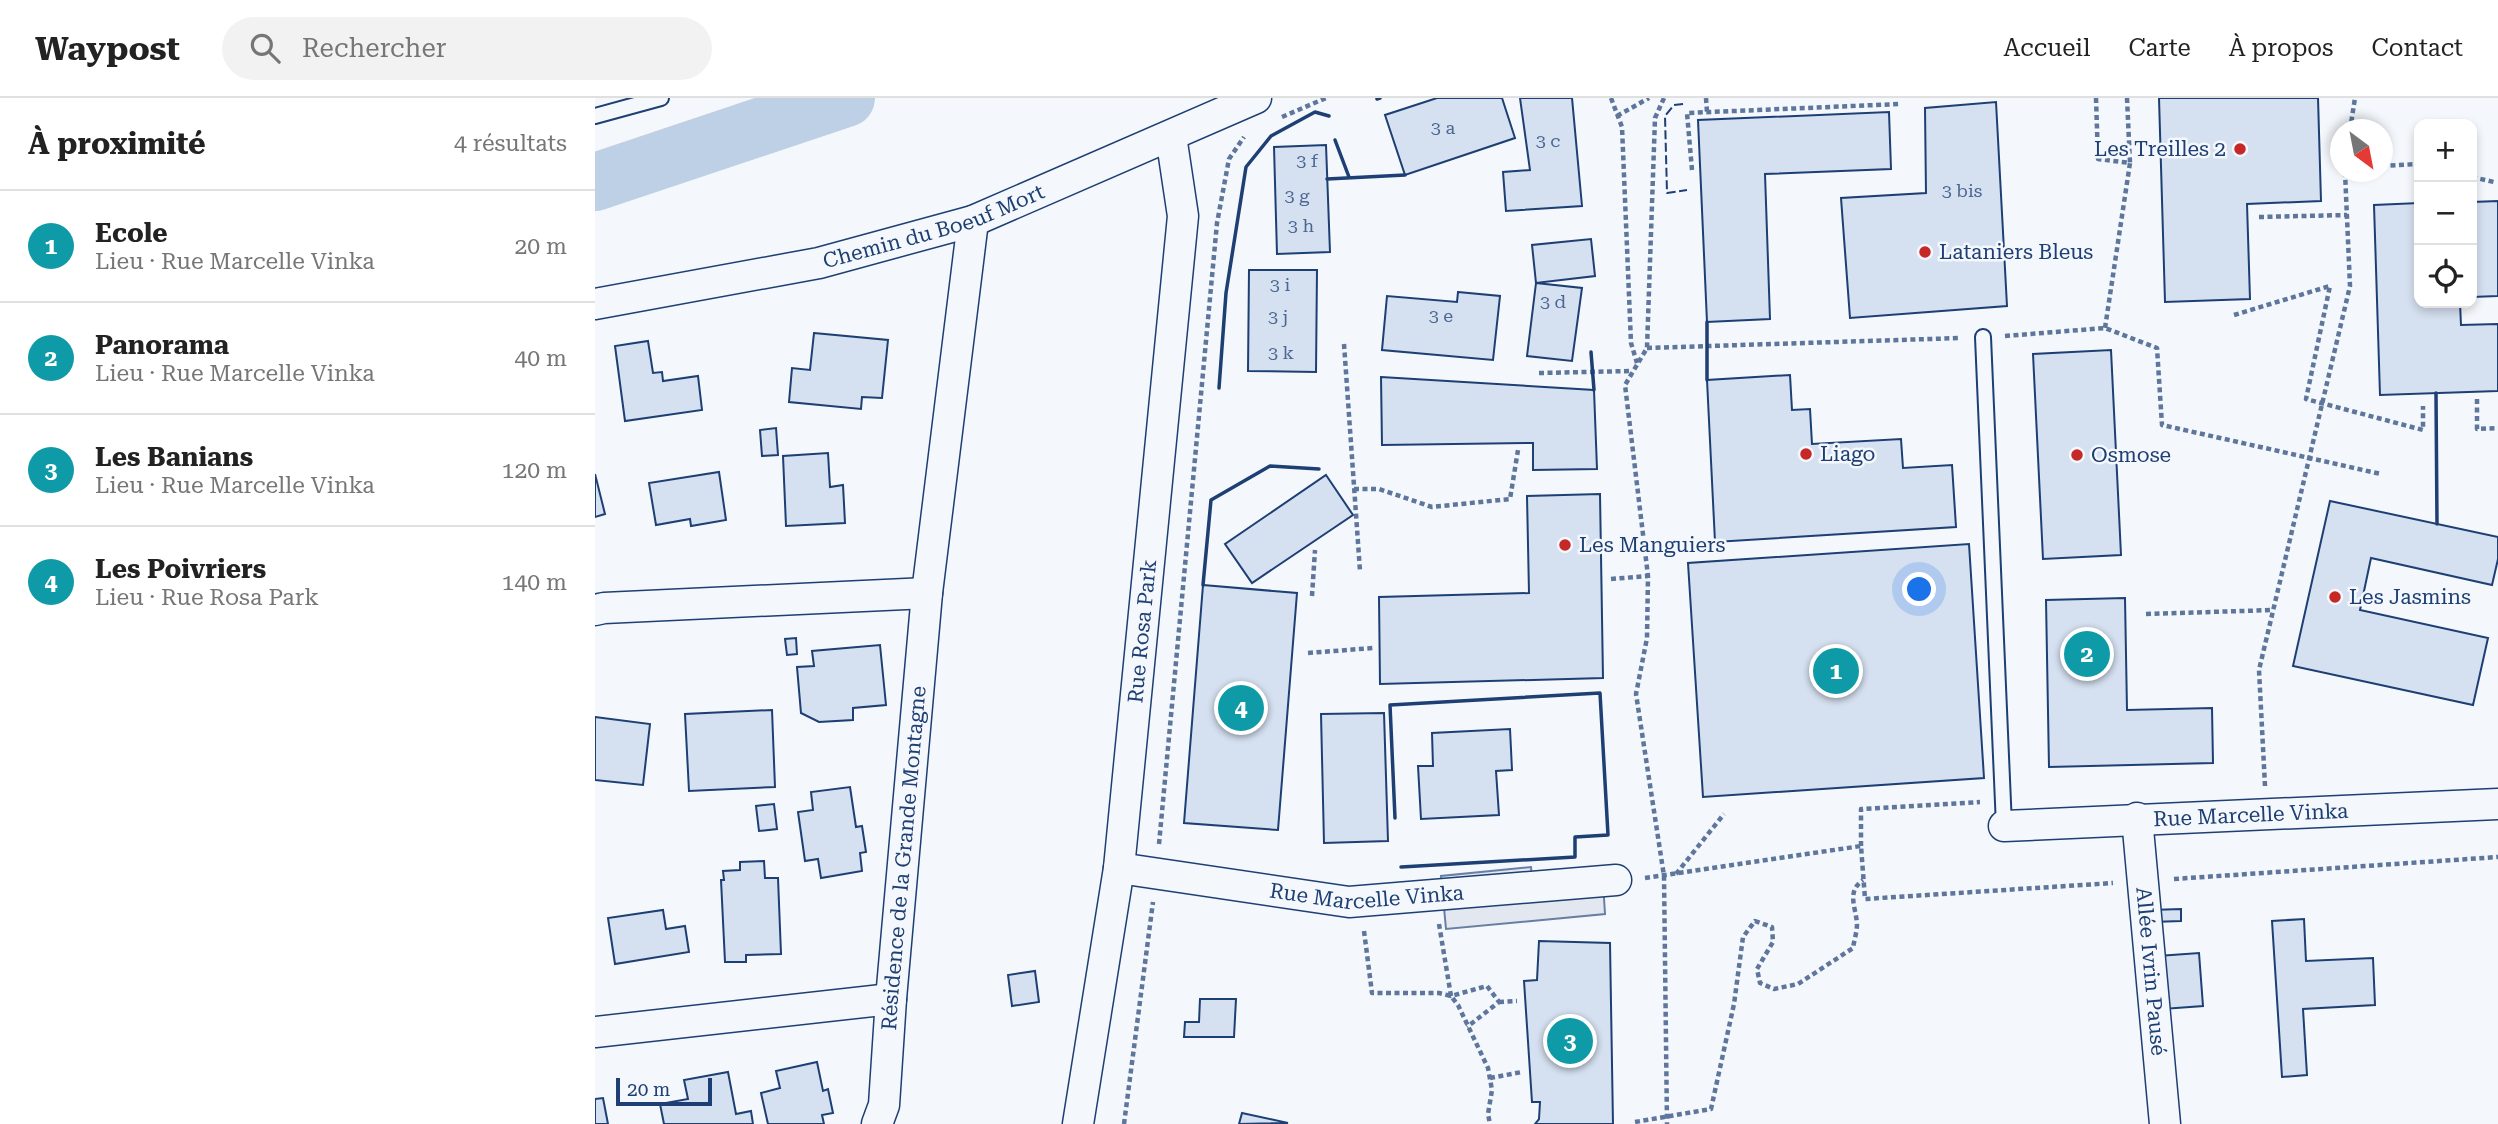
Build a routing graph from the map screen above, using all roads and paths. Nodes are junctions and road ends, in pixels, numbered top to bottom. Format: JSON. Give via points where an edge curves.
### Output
{"nodes":[{"id":1,"x":660,"y":98,"type":"edge"},
{"id":2,"x":1326,"y":98,"type":"edge"},
{"id":3,"x":1611,"y":98,"type":"edge"},
{"id":4,"x":1650,"y":98,"type":"edge"},
{"id":5,"x":1664,"y":98,"type":"edge"},
{"id":6,"x":1706,"y":98,"type":"edge"},
{"id":7,"x":1884,"y":98,"type":"edge"},
{"id":8,"x":2096,"y":98,"type":"edge"},
{"id":9,"x":2127,"y":98,"type":"edge"},
{"id":10,"x":2355,"y":98,"type":"edge"},
{"id":11,"x":1900,"y":104,"type":"dead end"},
{"id":12,"x":1884,"y":105,"type":"junction"},
{"id":13,"x":1263,"y":110,"type":"edge"},
{"id":14,"x":1707,"y":112,"type":"junction"},
{"id":15,"x":595,"y":116,"type":"edge"},
{"id":16,"x":1617,"y":116,"type":"junction"},
{"id":17,"x":2352,"y":119,"type":"edge"},
{"id":18,"x":1248,"y":132,"type":"dead end"},
{"id":19,"x":1171,"y":136,"type":"junction"},
{"id":20,"x":2130,"y":163,"type":"junction"},
{"id":21,"x":2414,"y":164,"type":"edge"},
{"id":22,"x":2393,"y":165,"type":"edge"},
{"id":23,"x":1692,"y":170,"type":"dead end"},
{"id":24,"x":2477,"y":178,"type":"edge"},
{"id":25,"x":2345,"y":182,"type":"edge"},
{"id":26,"x":2494,"y":182,"type":"dead end"},
{"id":27,"x":2347,"y":215,"type":"junction"},
{"id":28,"x":2259,"y":217,"type":"dead end"},
{"id":29,"x":973,"y":220,"type":"junction"},
{"id":30,"x":595,"y":304,"type":"edge"},
{"id":31,"x":2234,"y":315,"type":"dead end"},
{"id":32,"x":2105,"y":328,"type":"junction"},
{"id":33,"x":1983,"y":337,"type":"junction"},
{"id":34,"x":1344,"y":344,"type":"dead end"},
{"id":35,"x":1647,"y":348,"type":"junction"},
{"id":36,"x":1637,"y":364,"type":"junction"},
{"id":37,"x":1633,"y":371,"type":"junction"},
{"id":38,"x":1539,"y":373,"type":"dead end"},
{"id":39,"x":2477,"y":399,"type":"dead end"},
{"id":40,"x":2322,"y":403,"type":"junction"},
{"id":41,"x":2423,"y":406,"type":"dead end"},
{"id":42,"x":2498,"y":428,"type":"edge"},
{"id":43,"x":1518,"y":450,"type":"dead end"},
{"id":44,"x":2309,"y":458,"type":"junction"},
{"id":45,"x":2381,"y":474,"type":"dead end"},
{"id":46,"x":1354,"y":489,"type":"junction"},
{"id":47,"x":1315,"y":550,"type":"dead end"},
{"id":48,"x":1360,"y":571,"type":"dead end"},
{"id":49,"x":1648,"y":576,"type":"junction"},
{"id":50,"x":1611,"y":579,"type":"dead end"},
{"id":51,"x":927,"y":593,"type":"junction"},
{"id":52,"x":1312,"y":596,"type":"dead end"},
{"id":53,"x":595,"y":610,"type":"edge"},
{"id":54,"x":2273,"y":610,"type":"junction"},
{"id":55,"x":2146,"y":614,"type":"dead end"},
{"id":56,"x":1373,"y":648,"type":"dead end"},
{"id":57,"x":1308,"y":653,"type":"dead end"},
{"id":58,"x":2265,"y":787,"type":"dead end"},
{"id":59,"x":2498,"y":804,"type":"edge"},
{"id":60,"x":1724,"y":814,"type":"dead end"},
{"id":61,"x":2137,"y":818,"type":"junction"},
{"id":62,"x":2004,"y":826,"type":"joint"},
{"id":63,"x":2498,"y":857,"type":"edge"},
{"id":64,"x":1119,"y":868,"type":"junction"},
{"id":65,"x":1156,"y":873,"type":"junction"},
{"id":66,"x":1675,"y":875,"type":"junction"},
{"id":67,"x":1664,"y":876,"type":"junction"},
{"id":68,"x":1864,"y":879,"type":"junction"},
{"id":69,"x":1616,"y":880,"type":"dead end"},
{"id":70,"x":2142,"y":881,"type":"junction"},
{"id":71,"x":1435,"y":896,"type":"junction"},
{"id":72,"x":1360,"y":901,"type":"junction"},
{"id":73,"x":1451,"y":996,"type":"junction"},
{"id":74,"x":891,"y":999,"type":"junction"},
{"id":75,"x":1517,"y":1001,"type":"dead end"},
{"id":76,"x":1499,"y":1002,"type":"junction"},
{"id":77,"x":1467,"y":1027,"type":"junction"},
{"id":78,"x":595,"y":1032,"type":"edge"},
{"id":79,"x":1522,"y":1072,"type":"dead end"},
{"id":80,"x":1490,"y":1078,"type":"junction"},
{"id":81,"x":1668,"y":1117,"type":"junction"},
{"id":82,"x":1635,"y":1122,"type":"dead end"},
{"id":83,"x":877,"y":1124,"type":"edge"},
{"id":84,"x":1079,"y":1124,"type":"edge"},
{"id":85,"x":1124,"y":1124,"type":"edge"},
{"id":86,"x":1490,"y":1124,"type":"edge"},
{"id":87,"x":1667,"y":1124,"type":"edge"},
{"id":88,"x":2165,"y":1124,"type":"edge"}],
"edges":[{"from":1,"to":15,"type":"lane"},
{"from":2,"to":13,"type":"path"},
{"from":3,"to":16,"type":"path"},
{"from":4,"to":16,"type":"path"},
{"from":5,"to":35,"type":"path","via":[[1655,118]]},
{"from":6,"to":14,"type":"path"},
{"from":7,"to":12,"type":"path"},
{"from":8,"to":20,"type":"path","via":[[2098,159]]},
{"from":9,"to":20,"type":"path"},
{"from":10,"to":17,"type":"path"},
{"from":11,"to":12,"type":"path"},
{"from":12,"to":14,"type":"path"},
{"from":13,"to":19,"type":"street","name":"Chemin du Boeuf Mort"},
{"from":14,"to":23,"type":"path","via":[[1687,113]]},
{"from":16,"to":36,"type":"path","via":[[1622,127],[1631,343]]},
{"from":18,"to":65,"type":"path","via":[[1229,159],[1217,223]]},
{"from":19,"to":29,"type":"street","name":"Chemin du Boeuf Mort"},
{"from":19,"to":64,"type":"street","name":"Rue Rosa Park","via":[[1183,216]]},
{"from":20,"to":32,"type":"path"},
{"from":21,"to":22,"type":"path"},
{"from":24,"to":26,"type":"path"},
{"from":25,"to":27,"type":"path"},
{"from":27,"to":28,"type":"path"},
{"from":27,"to":40,"type":"path","via":[[2350,286]]},
{"from":29,"to":30,"type":"street","name":"Chemin du Boeuf Mort","via":[[819,263]]},
{"from":29,"to":51,"type":"street","name":"Résidence de la Grande Montagne"},
{"from":31,"to":40,"type":"path","via":[[2330,286],[2306,399]]},
{"from":32,"to":33,"type":"path"},
{"from":32,"to":44,"type":"path","via":[[2157,348],[2162,425]]},
{"from":33,"to":35,"type":"path"},
{"from":33,"to":62,"type":"lane"},
{"from":34,"to":46,"type":"path"},
{"from":35,"to":36,"type":"path"},
{"from":36,"to":37,"type":"path"},
{"from":37,"to":38,"type":"path"},
{"from":37,"to":49,"type":"path","via":[[1625,385]]},
{"from":39,"to":42,"type":"path","via":[[2477,429]]},
{"from":40,"to":41,"type":"path","via":[[2423,430]]},
{"from":40,"to":44,"type":"path"},
{"from":43,"to":46,"type":"path","via":[[1510,499],[1432,507],[1379,489]]},
{"from":44,"to":45,"type":"path"},
{"from":44,"to":54,"type":"path"},
{"from":46,"to":48,"type":"path"},
{"from":47,"to":52,"type":"path"},
{"from":49,"to":50,"type":"path"},
{"from":49,"to":67,"type":"path","via":[[1647,638],[1636,694]]},
{"from":51,"to":53,"type":"street"},
{"from":51,"to":74,"type":"street","name":"Résidence de la Grande Montagne"},
{"from":54,"to":55,"type":"path"},
{"from":54,"to":58,"type":"path","via":[[2259,670]]},
{"from":56,"to":57,"type":"path"},
{"from":59,"to":61,"type":"street","name":"Rue Marcelle Vinka"},
{"from":60,"to":66,"type":"path"},
{"from":61,"to":62,"type":"street","name":"Rue Marcelle Vinka"},
{"from":61,"to":70,"type":"street","name":"Allée Ivrin Pausé"},
{"from":63,"to":70,"type":"path"},
{"from":64,"to":65,"type":"street","name":"Rue Marcelle Vinka"},
{"from":64,"to":84,"type":"street","name":"Rue Rosa Park"},
{"from":65,"to":72,"type":"street","name":"Rue Marcelle Vinka"},
{"from":65,"to":85,"type":"path"},
{"from":66,"to":67,"type":"path"},
{"from":66,"to":68,"type":"path","via":[[1861,846]]},
{"from":67,"to":81,"type":"path"},
{"from":68,"to":70,"type":"path","via":[[1865,899]]},
{"from":68,"to":81,"type":"path","via":[[1856,884],[1851,901],[1857,925],[1853,948],[1798,984],[1774,989],[1760,983],[1757,969],[1773,943],[1772,927],[1755,921],[1743,937],[1711,1109]]},
{"from":69,"to":71,"type":"street","name":"Rue Marcelle Vinka"},
{"from":70,"to":88,"type":"street","name":"Allée Ivrin Pausé"},
{"from":71,"to":72,"type":"street","name":"Rue Marcelle Vinka"},
{"from":71,"to":73,"type":"path"},
{"from":72,"to":73,"type":"path","via":[[1372,993]]},
{"from":73,"to":76,"type":"path","via":[[1487,986]]},
{"from":73,"to":77,"type":"path"},
{"from":74,"to":78,"type":"street"},
{"from":74,"to":83,"type":"street","name":"Résidence de la Grande Montagne","via":[[884,1105]]},
{"from":75,"to":76,"type":"path"},
{"from":76,"to":77,"type":"path"},
{"from":77,"to":80,"type":"path"},
{"from":79,"to":80,"type":"path"},
{"from":80,"to":86,"type":"path"},
{"from":81,"to":82,"type":"path"},
{"from":81,"to":87,"type":"path"}]}
